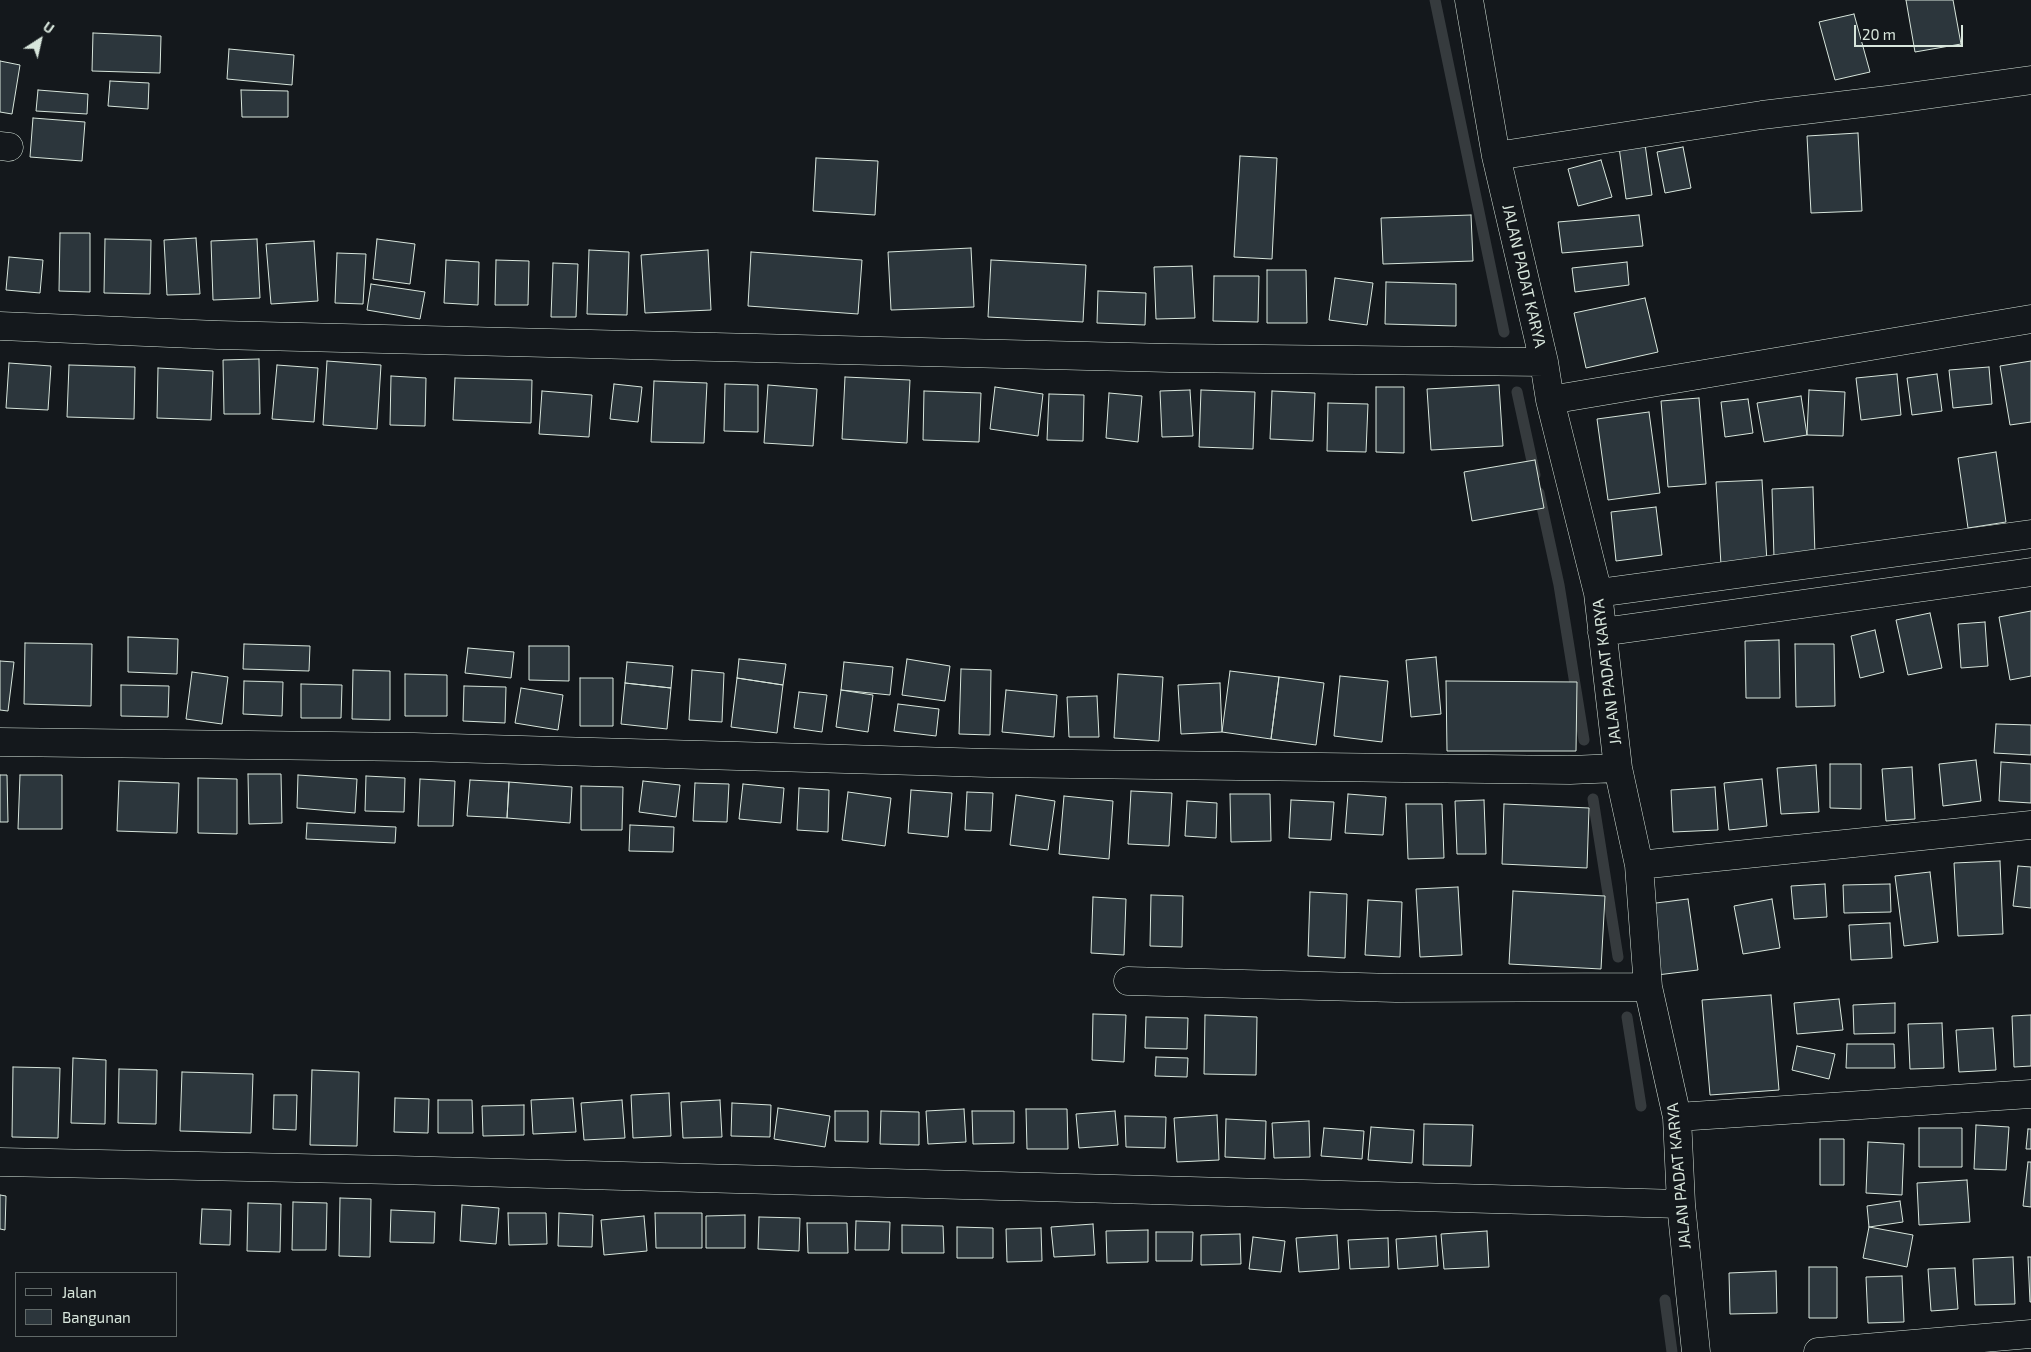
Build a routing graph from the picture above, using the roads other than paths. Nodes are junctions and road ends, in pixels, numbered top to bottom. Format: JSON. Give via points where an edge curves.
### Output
{"nodes":[{"id":1,"x":1469,"y":0,"type":"edge"},
{"id":2,"x":2031,"y":80,"type":"edge"},
{"id":3,"x":1496,"y":156,"type":"junction"},
{"id":4,"x":2031,"y":319,"type":"edge"},
{"id":5,"x":0,"y":326,"type":"edge"},
{"id":6,"x":1544,"y":362,"type":"junction"},
{"id":7,"x":1550,"y":400,"type":"junction"},
{"id":8,"x":2031,"y":534,"type":"edge"},
{"id":9,"x":2031,"y":572,"type":"edge"},
{"id":10,"x":1598,"y":592,"type":"junction"},
{"id":11,"x":1602,"y":632,"type":"junction"},
{"id":12,"x":0,"y":742,"type":"edge"},
{"id":13,"x":1618,"y":768,"type":"junction"},
{"id":14,"x":2031,"y":825,"type":"edge"},
{"id":15,"x":1639,"y":865,"type":"junction"},
{"id":16,"x":1128,"y":981,"type":"dead end"},
{"id":17,"x":1648,"y":987,"type":"junction"},
{"id":18,"x":2031,"y":1094,"type":"edge"},
{"id":19,"x":1677,"y":1117,"type":"junction"},
{"id":20,"x":0,"y":1162,"type":"edge"},
{"id":21,"x":1680,"y":1204,"type":"junction"},
{"id":22,"x":2031,"y":1334,"type":"edge"},
{"id":23,"x":1696,"y":1352,"type":"edge"},
{"id":24,"x":1818,"y":1352,"type":"edge"}],
"edges":[{"from":1,"to":3,"type":"street","name":"JALAN PADAT KARYA"},
{"from":2,"to":3,"type":"street","via":[[1762,115]]},
{"from":3,"to":6,"type":"street","name":"JALAN PADAT KARYA"},
{"from":4,"to":7,"type":"street"},
{"from":5,"to":6,"type":"street","via":[[218,335],[1140,357]]},
{"from":6,"to":7,"type":"street","name":"JALAN PADAT KARYA"},
{"from":7,"to":10,"type":"street","name":"JALAN PADAT KARYA"},
{"from":8,"to":10,"type":"street"},
{"from":9,"to":11,"type":"street"},
{"from":10,"to":11,"type":"street","name":"JALAN PADAT KARYA"},
{"from":11,"to":13,"type":"street","name":"JALAN PADAT KARYA"},
{"from":12,"to":13,"type":"street","via":[[404,747],[989,764]]},
{"from":13,"to":15,"type":"street","name":"JALAN PADAT KARYA"},
{"from":14,"to":15,"type":"street"},
{"from":15,"to":17,"type":"street","name":"JALAN PADAT KARYA"},
{"from":16,"to":17,"type":"street","via":[[1396,988]]},
{"from":17,"to":19,"type":"street","name":"JALAN PADAT KARYA"},
{"from":18,"to":19,"type":"street"},
{"from":19,"to":21,"type":"street","name":"JALAN PADAT KARYA"},
{"from":20,"to":21,"type":"street"},
{"from":21,"to":23,"type":"street","name":"JALAN PADAT KARYA"},
{"from":22,"to":24,"type":"street"}]}
